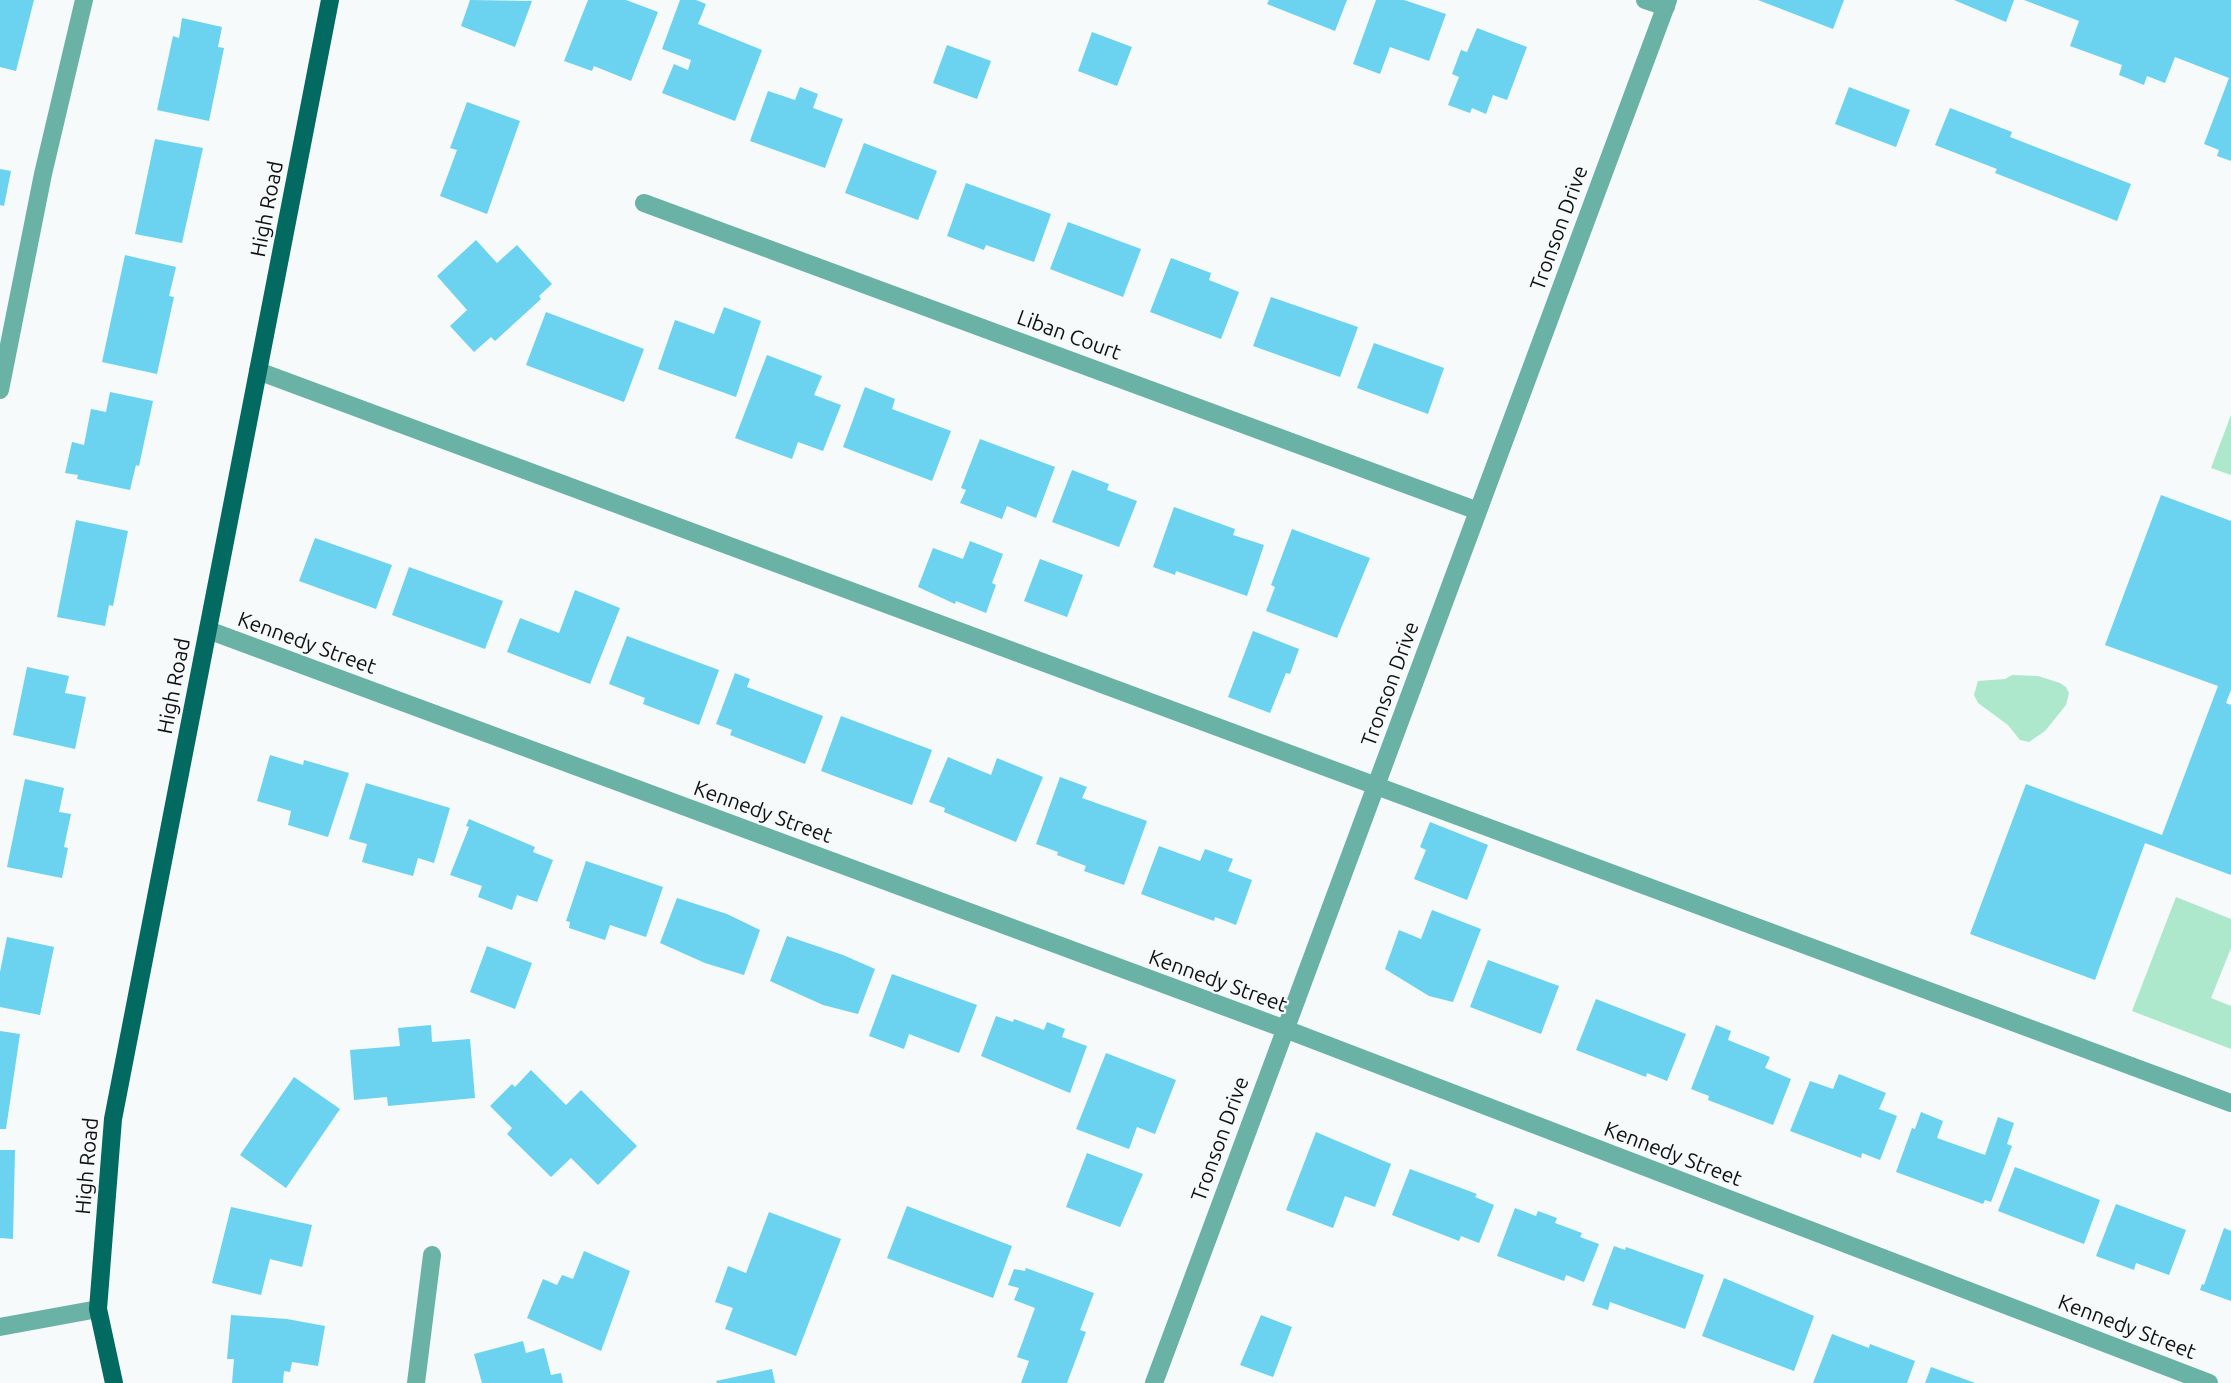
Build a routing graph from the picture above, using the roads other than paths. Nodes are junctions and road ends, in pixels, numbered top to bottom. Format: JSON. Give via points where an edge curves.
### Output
{"nodes":[{"id":1,"x":84,"y":0,"type":"edge"},
{"id":2,"x":330,"y":0,"type":"edge"},
{"id":3,"x":1645,"y":0,"type":"edge"},
{"id":4,"x":1667,"y":4,"type":"edge"},
{"id":5,"x":644,"y":202,"type":"dead end"},
{"id":6,"x":258,"y":370,"type":"junction"},
{"id":7,"x":0,"y":390,"type":"edge"},
{"id":8,"x":1478,"y":511,"type":"junction"},
{"id":9,"x":208,"y":630,"type":"junction"},
{"id":10,"x":1376,"y":786,"type":"junction"},
{"id":11,"x":1286,"y":1029,"type":"junction"},
{"id":12,"x":2231,"y":1103,"type":"edge"},
{"id":13,"x":432,"y":1255,"type":"dead end"},
{"id":14,"x":98,"y":1309,"type":"junction"},
{"id":15,"x":0,"y":1327,"type":"edge"},
{"id":16,"x":114,"y":1383,"type":"edge"},
{"id":17,"x":416,"y":1383,"type":"edge"},
{"id":18,"x":1154,"y":1383,"type":"edge"},
{"id":19,"x":2209,"y":1383,"type":"edge"}],
"edges":[{"from":1,"to":7,"type":"street","via":[[43,174]]},
{"from":2,"to":6,"type":"main road","name":"High Road"},
{"from":3,"to":4,"type":"street"},
{"from":4,"to":8,"type":"street","name":"Tronson Drive"},
{"from":5,"to":8,"type":"street","name":"Liban Court"},
{"from":6,"to":9,"type":"main road","name":"High Road"},
{"from":6,"to":10,"type":"street"},
{"from":8,"to":10,"type":"street","name":"Tronson Drive"},
{"from":9,"to":11,"type":"street","name":"Kennedy Street"},
{"from":9,"to":14,"type":"main road","name":"High Road","via":[[113,1119]]},
{"from":10,"to":11,"type":"street","name":"Tronson Drive"},
{"from":10,"to":12,"type":"street"},
{"from":11,"to":18,"type":"street","name":"Tronson Drive"},
{"from":11,"to":19,"type":"street","name":"Kennedy Street"},
{"from":13,"to":17,"type":"street"},
{"from":14,"to":15,"type":"street"},
{"from":14,"to":16,"type":"main road","name":"High Road"}]}
